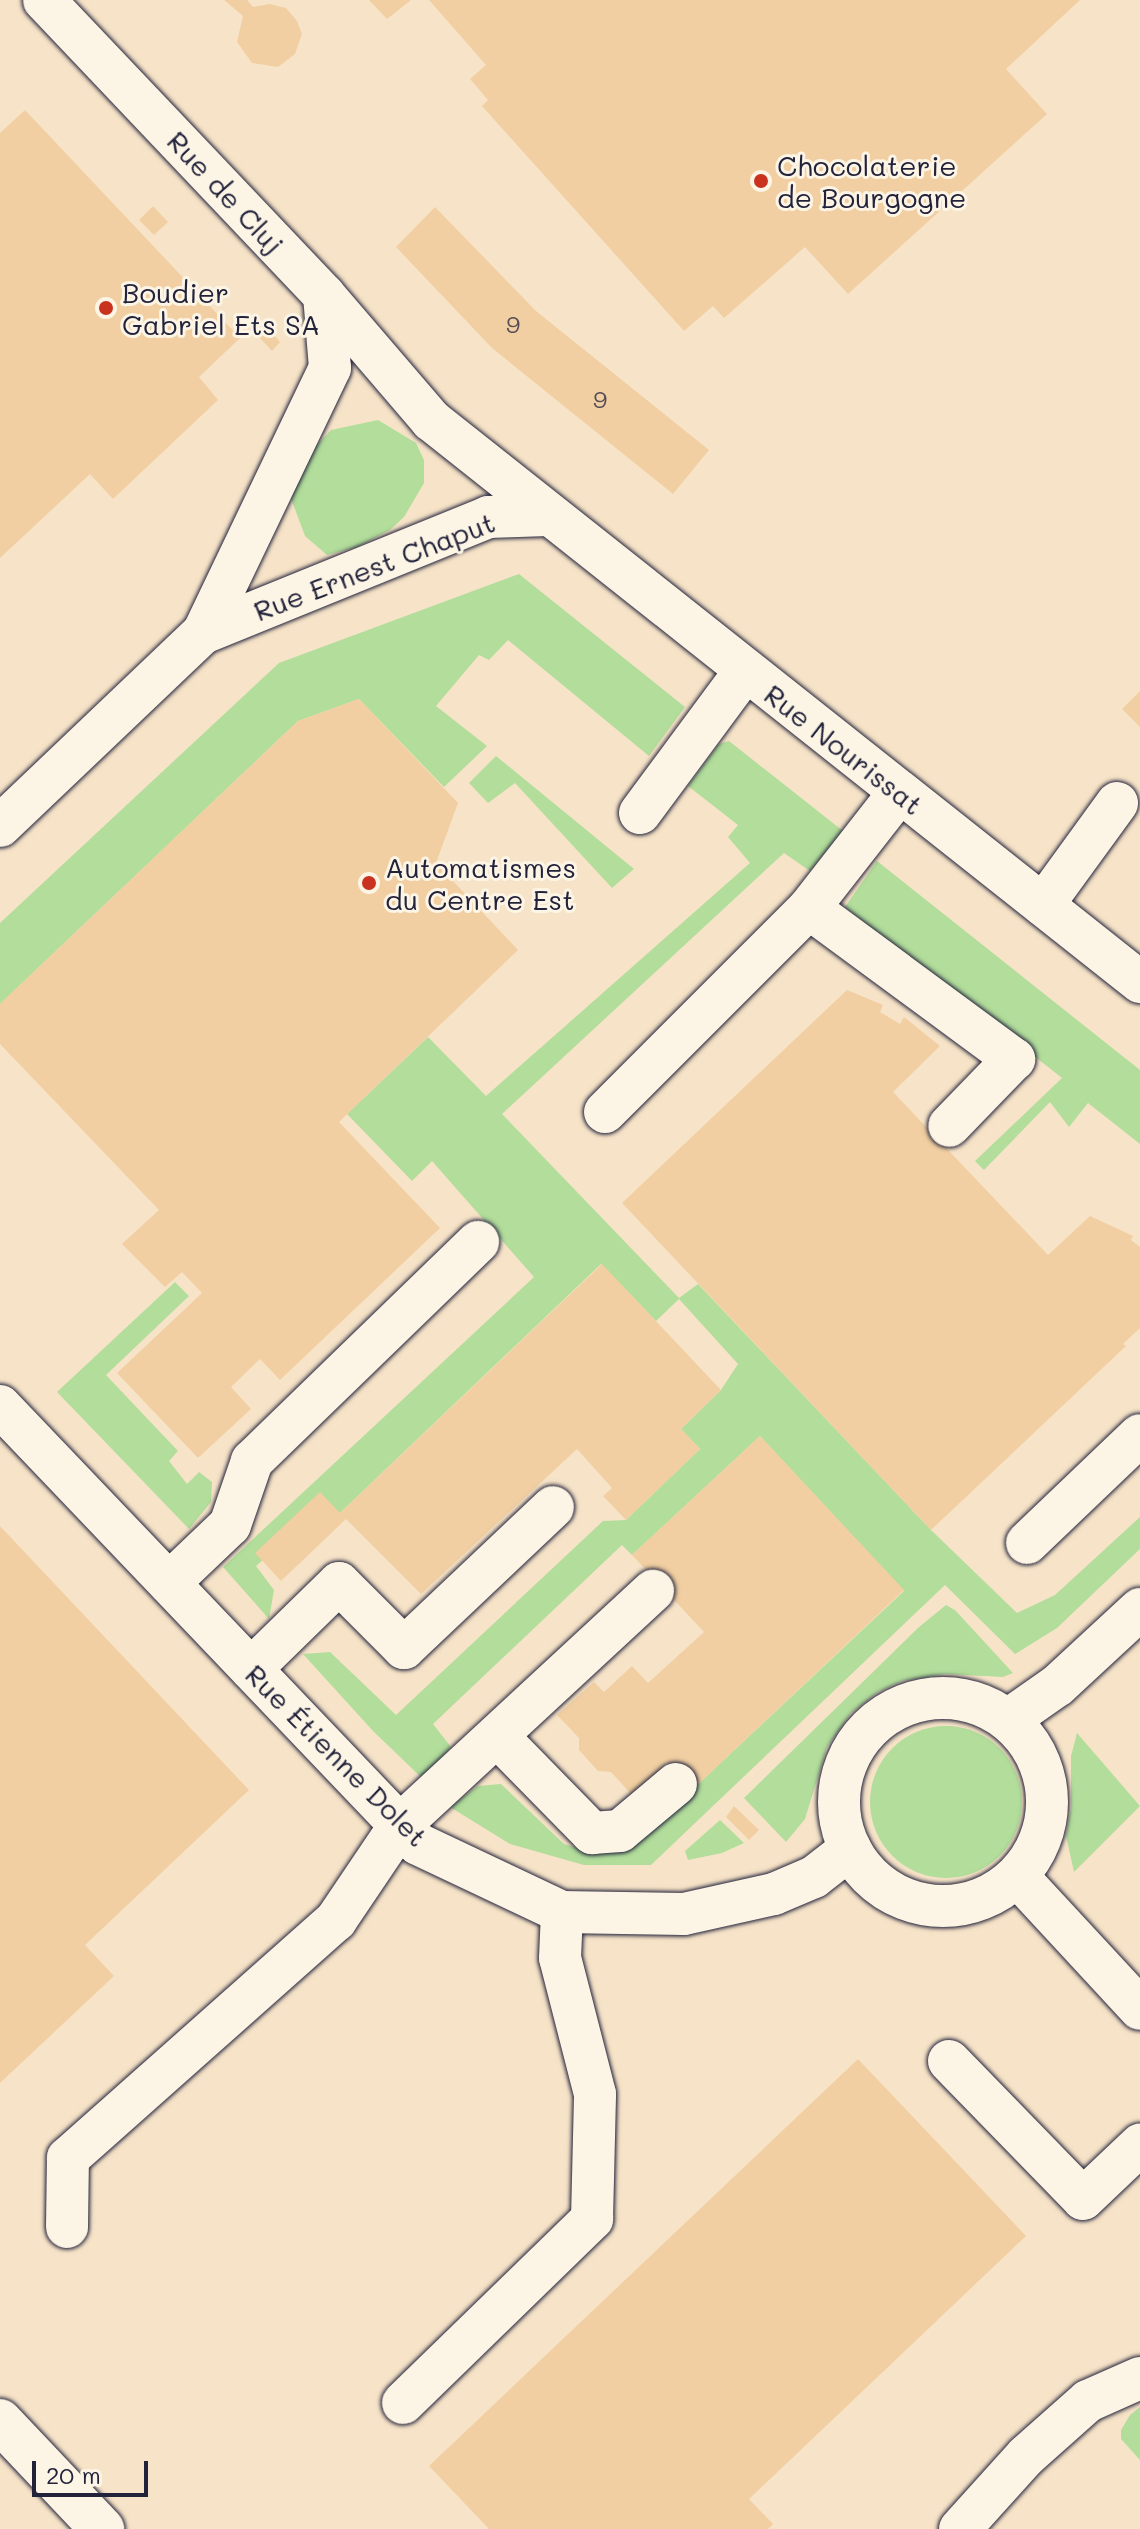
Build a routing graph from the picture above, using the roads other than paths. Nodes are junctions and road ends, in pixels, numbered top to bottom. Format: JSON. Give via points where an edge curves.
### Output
{"nodes":[{"id":1,"x":44,"y":0,"type":"edge"},
{"id":2,"x":324,"y":295,"type":"junction"},
{"id":3,"x":548,"y":515,"type":"junction"},
{"id":4,"x":203,"y":633,"type":"junction"},
{"id":5,"x":745,"y":671,"type":"junction"},
{"id":6,"x":899,"y":793,"type":"junction"},
{"id":7,"x":1117,"y":803,"type":"dead end"},
{"id":8,"x":640,"y":813,"type":"dead end"},
{"id":9,"x":0,"y":826,"type":"edge"},
{"id":10,"x":1043,"y":905,"type":"junction"},
{"id":11,"x":809,"y":908,"type":"junction"},
{"id":12,"x":1140,"y":982,"type":"edge"},
{"id":13,"x":605,"y":1112,"type":"dead end"},
{"id":14,"x":949,"y":1126,"type":"dead end"},
{"id":15,"x":478,"y":1242,"type":"dead end"},
{"id":16,"x":0,"y":1406,"type":"edge"},
{"id":17,"x":1140,"y":1435,"type":"edge"},
{"id":18,"x":553,"y":1507,"type":"dead end"},
{"id":19,"x":1027,"y":1543,"type":"dead end"},
{"id":20,"x":169,"y":1583,"type":"junction"},
{"id":21,"x":653,"y":1591,"type":"dead end"},
{"id":22,"x":1140,"y":1609,"type":"edge"},
{"id":23,"x":251,"y":1669,"type":"junction"},
{"id":24,"x":1008,"y":1720,"type":"junction"},
{"id":25,"x":497,"y":1736,"type":"junction"},
{"id":26,"x":676,"y":1784,"type":"dead end"},
{"id":27,"x":400,"y":1825,"type":"junction"},
{"id":28,"x":850,"y":1849,"type":"junction"},
{"id":29,"x":1017,"y":1876,"type":"junction"},
{"id":30,"x":562,"y":1912,"type":"junction"},
{"id":31,"x":1140,"y":2009,"type":"edge"},
{"id":32,"x":949,"y":2061,"type":"dead end"},
{"id":33,"x":1140,"y":2145,"type":"edge"},
{"id":34,"x":67,"y":2227,"type":"dead end"},
{"id":35,"x":1140,"y":2378,"type":"edge"},
{"id":36,"x":403,"y":2403,"type":"dead end"},
{"id":37,"x":0,"y":2421,"type":"edge"},
{"id":38,"x":102,"y":2529,"type":"edge"},
{"id":39,"x":960,"y":2529,"type":"edge"}],
"edges":[{"from":1,"to":2,"type":"street","name":"Rue de Cluj"},
{"from":2,"to":3,"type":"street","name":"Rue de Cluj","via":[[431,420]]},
{"from":2,"to":4,"type":"street","name":"Rue Ernest Chaput","via":[[330,368]]},
{"from":3,"to":4,"type":"street","name":"Rue Ernest Chaput","via":[[488,517]]},
{"from":3,"to":5,"type":"street","name":"Rue Nourissat"},
{"from":4,"to":9,"type":"street","name":"Rue Ernest Chaput"},
{"from":5,"to":6,"type":"street","name":"Rue Nourissat"},
{"from":5,"to":8,"type":"street"},
{"from":6,"to":10,"type":"street","name":"Rue Nourissat"},
{"from":6,"to":11,"type":"street"},
{"from":7,"to":10,"type":"street"},
{"from":10,"to":12,"type":"street","name":"Rue Nourissat"},
{"from":11,"to":13,"type":"street"},
{"from":11,"to":14,"type":"street","via":[[1014,1059]]},
{"from":15,"to":20,"type":"street","via":[[252,1461],[230,1525]]},
{"from":16,"to":20,"type":"street","name":"Rue Étienne Dolet"},
{"from":17,"to":19,"type":"street"},
{"from":18,"to":23,"type":"street","via":[[404,1648],[339,1583]]},
{"from":20,"to":23,"type":"street","name":"Rue Étienne Dolet"},
{"from":21,"to":25,"type":"street"},
{"from":22,"to":24,"type":"street","via":[[1058,1685]]},
{"from":23,"to":27,"type":"street","name":"Rue Étienne Dolet"},
{"from":24,"to":28,"type":"street","via":[[977,1703],[943,1697],[908,1703],[877,1721],[854,1747],[841,1780],[840,1815]]},
{"from":24,"to":29,"type":"street","via":[[1032,1746],[1045,1779],[1047,1814],[1041,1836]]},
{"from":25,"to":26,"type":"street","via":[[592,1833],[620,1831]]},
{"from":25,"to":27,"type":"street"},
{"from":27,"to":30,"type":"street","name":"Rue Étienne Dolet","via":[[418,1844]]},
{"from":27,"to":34,"type":"street","via":[[336,1920],[68,2158]]},
{"from":28,"to":29,"type":"street","via":[[895,1895],[926,1905],[959,1905],[990,1895]]},
{"from":28,"to":30,"type":"street","name":"Rue Étienne Dolet","via":[[814,1877],[774,1894],[699,1911]]},
{"from":29,"to":31,"type":"street"},
{"from":30,"to":36,"type":"street","via":[[560,1958],[595,2094],[592,2219]]},
{"from":32,"to":33,"type":"street","via":[[1083,2199]]},
{"from":35,"to":39,"type":"street","via":[[1088,2401],[1026,2456]]},
{"from":37,"to":38,"type":"main road"}]}
